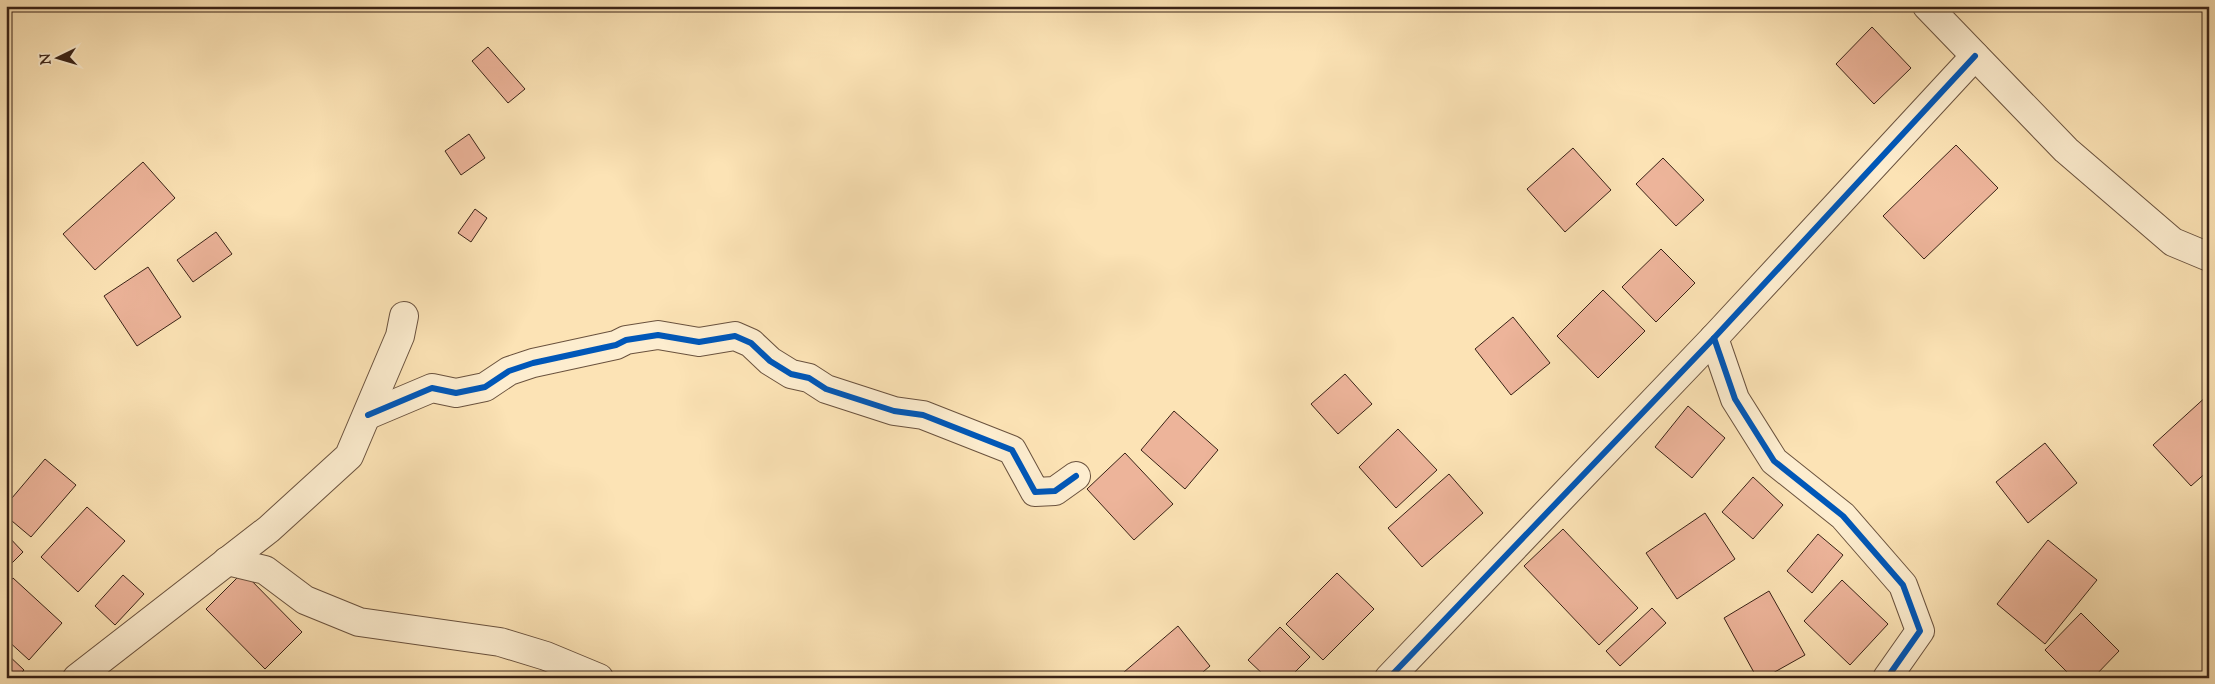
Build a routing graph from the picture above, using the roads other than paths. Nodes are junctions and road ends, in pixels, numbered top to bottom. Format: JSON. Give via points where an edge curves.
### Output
{"nodes":[{"id":1,"x":1927,"y":6,"type":"edge"},
{"id":2,"x":1975,"y":56,"type":"junction"},
{"id":3,"x":2209,"y":258,"type":"edge"},
{"id":4,"x":404,"y":316,"type":"dead end"},
{"id":5,"x":1714,"y":338,"type":"junction"},
{"id":6,"x":368,"y":415,"type":"junction"},
{"id":7,"x":1076,"y":476,"type":"dead end"},
{"id":8,"x":227,"y":561,"type":"junction"},
{"id":9,"x":77,"y":678,"type":"edge"},
{"id":10,"x":599,"y":678,"type":"edge"},
{"id":11,"x":1389,"y":678,"type":"edge"},
{"id":12,"x":1887,"y":678,"type":"edge"}],
"edges":[{"from":1,"to":2,"type":"street"},
{"from":2,"to":3,"type":"street","via":[[2066,150],[2172,242]]},
{"from":2,"to":5,"type":"street"},
{"from":4,"to":6,"type":"street","via":[[400,336]]},
{"from":5,"to":11,"type":"street"},
{"from":5,"to":12,"type":"street","via":[[1735,399],[1774,461],[1843,516],[1903,584],[1920,631]]},
{"from":6,"to":7,"type":"street","via":[[432,388],[456,394],[485,387],[509,371],[533,362],[616,345],[626,340],[658,335],[698,342],[736,336],[791,374],[809,378],[826,389],[894,411],[923,414],[1012,450],[1035,492],[1055,491]]},
{"from":6,"to":8,"type":"street","via":[[349,456],[269,529]]},
{"from":8,"to":9,"type":"street"},
{"from":8,"to":10,"type":"street","via":[[265,570],[305,600],[360,622],[500,642],[546,656]]}]}
